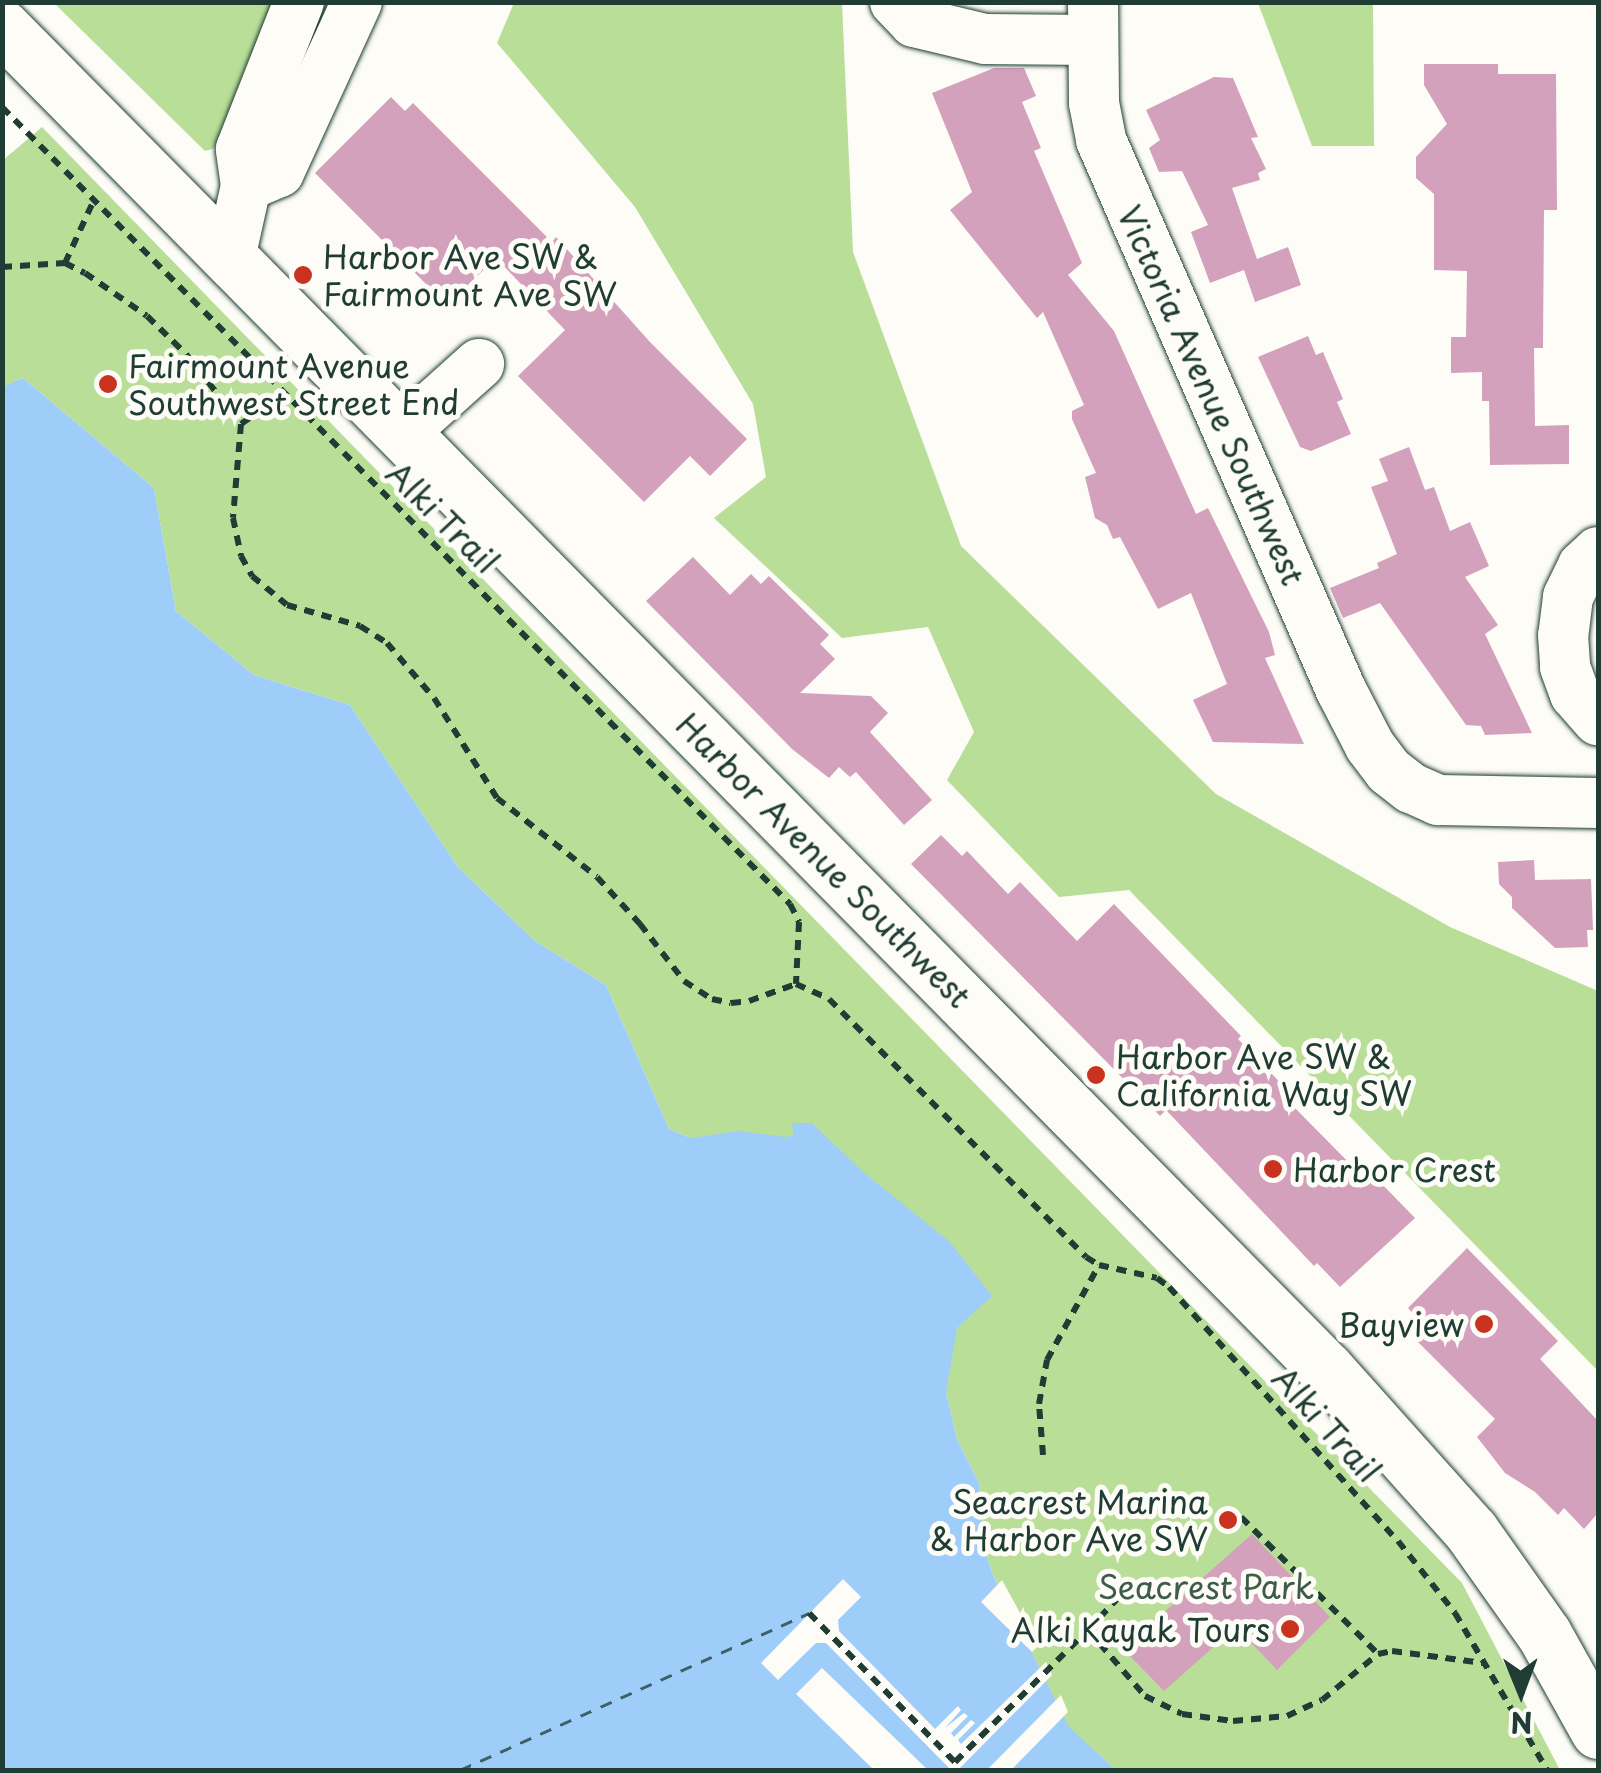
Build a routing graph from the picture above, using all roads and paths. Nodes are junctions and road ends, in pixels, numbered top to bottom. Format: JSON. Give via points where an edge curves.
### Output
{"nodes":[{"id":1,"x":299,"y":2,"type":"edge"},
{"id":2,"x":358,"y":2,"type":"edge"},
{"id":3,"x":904,"y":12,"type":"edge"},
{"id":4,"x":1092,"y":21,"type":"edge"},
{"id":5,"x":2,"y":28,"type":"edge"},
{"id":6,"x":2,"y":107,"type":"edge"},
{"id":7,"x":246,"y":186,"type":"junction"},
{"id":8,"x":94,"y":200,"type":"junction"},
{"id":9,"x":230,"y":258,"type":"junction"},
{"id":10,"x":65,"y":263,"type":"junction"},
{"id":11,"x":2,"y":267,"type":"edge"},
{"id":12,"x":479,"y":364,"type":"dead end"},
{"id":13,"x":285,"y":392,"type":"junction"},
{"id":14,"x":241,"y":424,"type":"junction"},
{"id":15,"x":402,"y":434,"type":"junction"},
{"id":16,"x":1598,"y":552,"type":"edge"},
{"id":17,"x":1598,"y":720,"type":"edge"},
{"id":18,"x":1598,"y":803,"type":"edge"},
{"id":19,"x":796,"y":984,"type":"junction"},
{"id":20,"x":1099,"y":1265,"type":"junction"},
{"id":21,"x":1072,"y":1298,"type":"dead end"},
{"id":22,"x":1080,"y":1305,"type":"junction"},
{"id":23,"x":1043,"y":1455,"type":"dead end"},
{"id":24,"x":1241,"y":1517,"type":"dead end"},
{"id":25,"x":1119,"y":1598,"type":"dead end"},
{"id":26,"x":809,"y":1613,"type":"dead end"},
{"id":27,"x":1088,"y":1630,"type":"junction"},
{"id":28,"x":1378,"y":1654,"type":"junction"},
{"id":29,"x":1482,"y":1663,"type":"junction"},
{"id":30,"x":1598,"y":1731,"type":"edge"},
{"id":31,"x":1547,"y":1770,"type":"edge"}],
"edges":[{"from":1,"to":7,"type":"street","via":[[242,149]]},
{"from":2,"to":7,"type":"street","via":[[279,172]]},
{"from":3,"to":4,"type":"street","via":[[985,39]]},
{"from":4,"to":18,"type":"street","name":"Victoria Avenue Southwest","via":[[1101,140],[1341,690],[1389,771],[1438,800]]},
{"from":5,"to":9,"type":"main road","name":"Harbor Avenue Southwest"},
{"from":6,"to":8,"type":"path","name":"Alki Trail"},
{"from":7,"to":9,"type":"street"},
{"from":8,"to":10,"type":"path"},
{"from":8,"to":13,"type":"path","name":"Alki Trail"},
{"from":9,"to":15,"type":"main road","name":"Harbor Avenue Southwest"},
{"from":10,"to":11,"type":"path"},
{"from":10,"to":14,"type":"path","via":[[106,284],[170,336]]},
{"from":12,"to":15,"type":"street"},
{"from":13,"to":14,"type":"path"},
{"from":13,"to":19,"type":"path","name":"Alki Trail","via":[[790,904],[799,922]]},
{"from":14,"to":19,"type":"path","via":[[236,538],[252,576],[268,593],[387,642],[434,698],[497,798],[597,878],[695,990],[749,1001]]},
{"from":15,"to":30,"type":"main road","name":"Harbor Avenue Southwest","via":[[1328,1370],[1471,1531],[1544,1634]]},
{"from":16,"to":17,"type":"street","via":[[1568,598],[1563,635],[1575,694]]},
{"from":19,"to":20,"type":"path","via":[[829,998]]},
{"from":20,"to":22,"type":"path"},
{"from":20,"to":29,"type":"path","name":"Alki Trail","via":[[1140,1272],[1170,1287],[1398,1541],[1455,1612]]},
{"from":21,"to":22,"type":"path"},
{"from":22,"to":23,"type":"path","via":[[1047,1360],[1039,1404]]},
{"from":24,"to":28,"type":"path"},
{"from":25,"to":27,"type":"path"},
{"from":26,"to":27,"type":"path","via":[[955,1762]]},
{"from":27,"to":28,"type":"path","via":[[1157,1706],[1233,1721],[1306,1709]]},
{"from":28,"to":29,"type":"path","via":[[1408,1650]]},
{"from":29,"to":31,"type":"path","name":"Alki Trail"}]}
